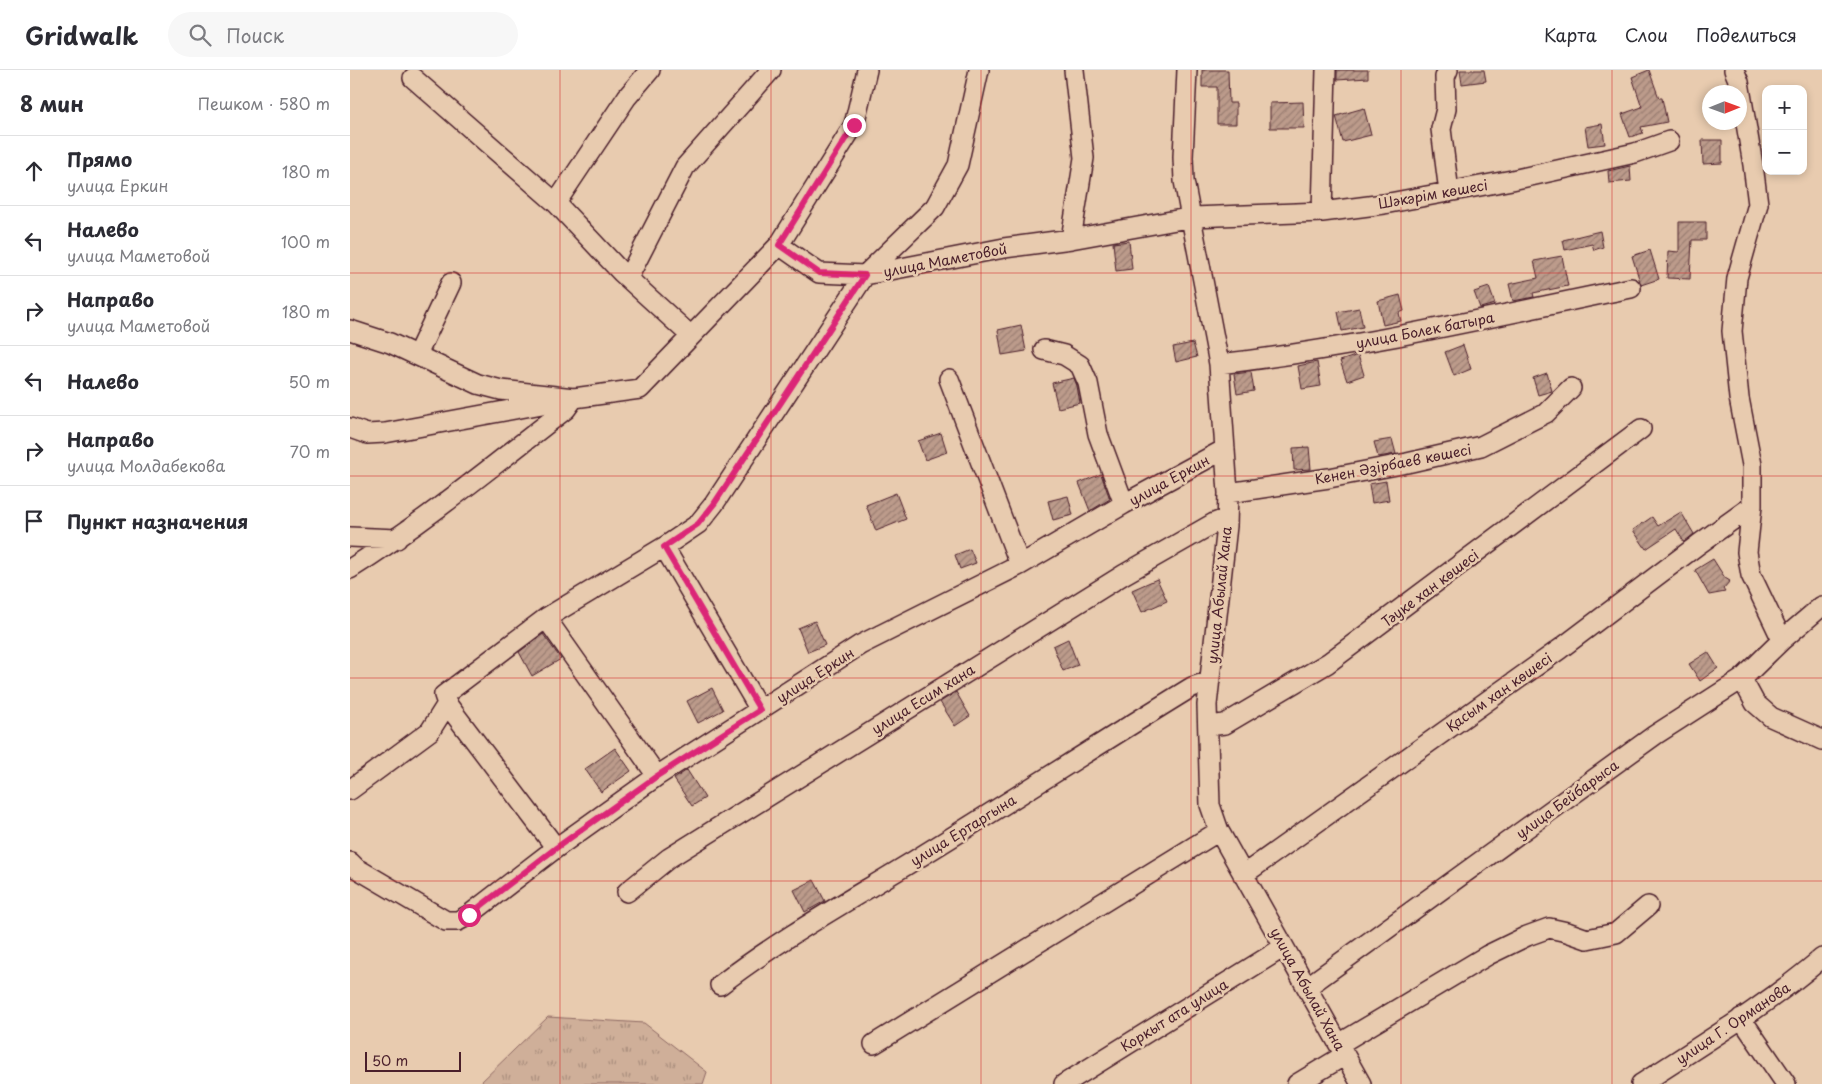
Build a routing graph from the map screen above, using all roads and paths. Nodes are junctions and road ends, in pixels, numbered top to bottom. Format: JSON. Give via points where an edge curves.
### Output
{"nodes":[{"id":1,"x":650,"y":70,"type":"edge"},
{"id":2,"x":771,"y":70,"type":"edge"},
{"id":3,"x":867,"y":70,"type":"edge"},
{"id":4,"x":979,"y":70,"type":"edge"},
{"id":5,"x":1074,"y":70,"type":"edge"},
{"id":6,"x":1187,"y":70,"type":"edge"},
{"id":7,"x":1326,"y":70,"type":"edge"},
{"id":8,"x":1734,"y":70,"type":"edge"},
{"id":9,"x":1447,"y":74,"type":"edge"},
{"id":10,"x":413,"y":78,"type":"dead end"},
{"id":11,"x":1669,"y":141,"type":"dead end"},
{"id":12,"x":1449,"y":192,"type":"junction"},
{"id":13,"x":556,"y":203,"type":"junction"},
{"id":14,"x":1322,"y":212,"type":"junction"},
{"id":15,"x":1193,"y":218,"type":"junction"},
{"id":16,"x":1071,"y":239,"type":"junction"},
{"id":17,"x":779,"y":245,"type":"junction"},
{"id":18,"x":865,"y":275,"type":"junction"},
{"id":19,"x":628,"y":278,"type":"junction"},
{"id":20,"x":451,"y":283,"type":"dead end"},
{"id":21,"x":1631,"y":288,"type":"dead end"},
{"id":22,"x":350,"y":330,"type":"edge"},
{"id":23,"x":691,"y":336,"type":"junction"},
{"id":24,"x":1044,"y":350,"type":"dead end"},
{"id":25,"x":417,"y":355,"type":"junction"},
{"id":26,"x":1219,"y":364,"type":"junction"},
{"id":27,"x":948,"y":379,"type":"dead end"},
{"id":28,"x":1571,"y":388,"type":"dead end"},
{"id":29,"x":574,"y":398,"type":"junction"},
{"id":30,"x":350,"y":428,"type":"edge"},
{"id":31,"x":1641,"y":429,"type":"dead end"},
{"id":32,"x":1225,"y":450,"type":"junction"},
{"id":33,"x":1228,"y":493,"type":"junction"},
{"id":34,"x":1124,"y":504,"type":"junction"},
{"id":35,"x":1752,"y":506,"type":"junction"},
{"id":36,"x":1227,"y":518,"type":"junction"},
{"id":37,"x":350,"y":537,"type":"edge"},
{"id":38,"x":397,"y":539,"type":"junction"},
{"id":39,"x":664,"y":547,"type":"junction"},
{"id":40,"x":1020,"y":565,"type":"junction"},
{"id":41,"x":350,"y":569,"type":"edge"},
{"id":42,"x":1822,"y":606,"type":"edge"},
{"id":43,"x":546,"y":618,"type":"junction"},
{"id":44,"x":1782,"y":640,"type":"junction"},
{"id":45,"x":1742,"y":679,"type":"junction"},
{"id":46,"x":1210,"y":681,"type":"junction"},
{"id":47,"x":446,"y":704,"type":"junction"},
{"id":48,"x":760,"y":710,"type":"junction"},
{"id":49,"x":1208,"y":726,"type":"junction"},
{"id":50,"x":1822,"y":740,"type":"edge"},
{"id":51,"x":657,"y":776,"type":"junction"},
{"id":52,"x":350,"y":790,"type":"edge"},
{"id":53,"x":1219,"y":830,"type":"junction"},
{"id":54,"x":556,"y":848,"type":"junction"},
{"id":55,"x":350,"y":862,"type":"edge"},
{"id":56,"x":1243,"y":874,"type":"junction"},
{"id":57,"x":627,"y":892,"type":"dead end"},
{"id":58,"x":1648,"y":906,"type":"dead end"},
{"id":59,"x":1284,"y":947,"type":"junction"},
{"id":60,"x":1822,"y":958,"type":"edge"},
{"id":61,"x":720,"y":984,"type":"dead end"},
{"id":62,"x":1307,"y":987,"type":"junction"},
{"id":63,"x":1741,"y":1018,"type":"junction"},
{"id":64,"x":874,"y":1044,"type":"dead end"},
{"id":65,"x":1342,"y":1050,"type":"junction"},
{"id":66,"x":1064,"y":1084,"type":"edge"},
{"id":67,"x":1297,"y":1084,"type":"edge"},
{"id":68,"x":1361,"y":1084,"type":"edge"},
{"id":69,"x":1640,"y":1084,"type":"edge"},
{"id":70,"x":1786,"y":1084,"type":"edge"}],
"edges":[{"from":1,"to":13,"type":"street","via":[[626,97]]},
{"from":2,"to":19,"type":"street","via":[[685,167]]},
{"from":3,"to":17,"type":"street","via":[[854,125]]},
{"from":4,"to":18,"type":"street","via":[[958,165],[936,206]]},
{"from":5,"to":16,"type":"street","via":[[1084,158]]},
{"from":6,"to":15,"type":"street","name":"улица Абылай Хана","via":[[1183,168]]},
{"from":7,"to":14,"type":"street"},
{"from":8,"to":35,"type":"street","via":[[1758,204],[1737,278],[1732,331],[1739,398],[1752,465]]},
{"from":9,"to":12,"type":"street","via":[[1446,109],[1441,130]]},
{"from":10,"to":13,"type":"street"},
{"from":11,"to":12,"type":"street","name":"Шәкәрім көшесі","via":[[1635,153]]},
{"from":12,"to":14,"type":"street","name":"Шәкәрім көшесі"},
{"from":13,"to":19,"type":"street"},
{"from":14,"to":15,"type":"street","name":"Шәкәрім көшесі"},
{"from":15,"to":16,"type":"street","name":"улица Маметовой"},
{"from":15,"to":26,"type":"street","name":"улица Абылай Хана"},
{"from":16,"to":18,"type":"street","name":"улица Маметовой","via":[[1004,248]]},
{"from":17,"to":18,"type":"street","via":[[819,273]]},
{"from":17,"to":23,"type":"street"},
{"from":18,"to":39,"type":"street","name":"улица Маметовой","via":[[714,504],[698,524]]},
{"from":19,"to":23,"type":"street"},
{"from":20,"to":25,"type":"street"},
{"from":21,"to":26,"type":"street","name":"улица Болек батыра","via":[[1381,340]]},
{"from":22,"to":25,"type":"street"},
{"from":23,"to":29,"type":"street","via":[[640,389]]},
{"from":24,"to":34,"type":"street","via":[[1080,365],[1088,383],[1098,434]]},
{"from":25,"to":29,"type":"street","via":[[478,384]]},
{"from":26,"to":32,"type":"street","name":"улица Абылай Хана"},
{"from":27,"to":40,"type":"street"},
{"from":28,"to":33,"type":"street","name":"Кенен Әзірбаев көшесі","via":[[1546,413],[1481,446],[1330,478]]},
{"from":29,"to":30,"type":"street","via":[[385,433],[367,434]]},
{"from":29,"to":38,"type":"street","via":[[566,409]]},
{"from":31,"to":49,"type":"street","name":"Тәуке хан көшесі","via":[[1328,663],[1225,724]]},
{"from":32,"to":33,"type":"street","name":"улица Абылай Хана"},
{"from":32,"to":34,"type":"street","name":"улица Еркин"},
{"from":33,"to":36,"type":"street","name":"улица Абылай Хана"},
{"from":34,"to":40,"type":"street","name":"улица Еркин"},
{"from":35,"to":44,"type":"street","via":[[1747,552],[1750,575]]},
{"from":35,"to":56,"type":"street","name":"Қасым хан көшесі","via":[[1560,649]]},
{"from":36,"to":46,"type":"street","name":"улица Абылай Хана"},
{"from":36,"to":57,"type":"street","name":"улица Есим хана","via":[[1123,575],[998,652],[669,858]]},
{"from":37,"to":38,"type":"street"},
{"from":38,"to":41,"type":"street"},
{"from":39,"to":43,"type":"street","name":"улица Маметовой"},
{"from":39,"to":48,"type":"street"},
{"from":40,"to":48,"type":"street","name":"улица Еркин","via":[[860,646]]},
{"from":42,"to":44,"type":"street","name":"улица Бейбарыса"},
{"from":43,"to":47,"type":"street","name":"улица Маметовой","via":[[444,695]]},
{"from":43,"to":51,"type":"street"},
{"from":44,"to":45,"type":"street","name":"улица Бейбарыса"},
{"from":45,"to":50,"type":"street","via":[[1755,703],[1771,717]]},
{"from":45,"to":62,"type":"street","name":"улица Бейбарыса","via":[[1655,735]]},
{"from":46,"to":49,"type":"street","name":"улица Абылай Хана"},
{"from":46,"to":61,"type":"street","name":"улица Ертаргына","via":[[1192,687],[1092,748]]},
{"from":47,"to":52,"type":"street","via":[[430,731]]},
{"from":47,"to":54,"type":"street"},
{"from":48,"to":51,"type":"street","name":"улица Еркин"},
{"from":49,"to":53,"type":"street","name":"улица Абылай Хана","via":[[1210,805]]},
{"from":51,"to":54,"type":"street","name":"улица Еркин"},
{"from":53,"to":56,"type":"street","name":"улица Абылай Хана"},
{"from":53,"to":64,"type":"street"},
{"from":54,"to":55,"type":"street","name":"улица Еркин","via":[[458,921],[446,921]]},
{"from":56,"to":59,"type":"street","name":"улица Абылай Хана"},
{"from":58,"to":65,"type":"street","via":[[1616,933],[1586,939],[1549,928],[1527,936],[1488,955]]},
{"from":59,"to":62,"type":"street","name":"улица Абылай Хана"},
{"from":59,"to":66,"type":"street","name":"Коркыт ата улица"},
{"from":60,"to":63,"type":"street","name":"улица Г. Орманова"},
{"from":62,"to":65,"type":"street","name":"улица Абылай Хана"},
{"from":63,"to":69,"type":"street","name":"улица Г. Орманова"},
{"from":63,"to":70,"type":"street"},
{"from":65,"to":67,"type":"street"},
{"from":65,"to":68,"type":"street","name":"улица Абылай Хана"}]}
